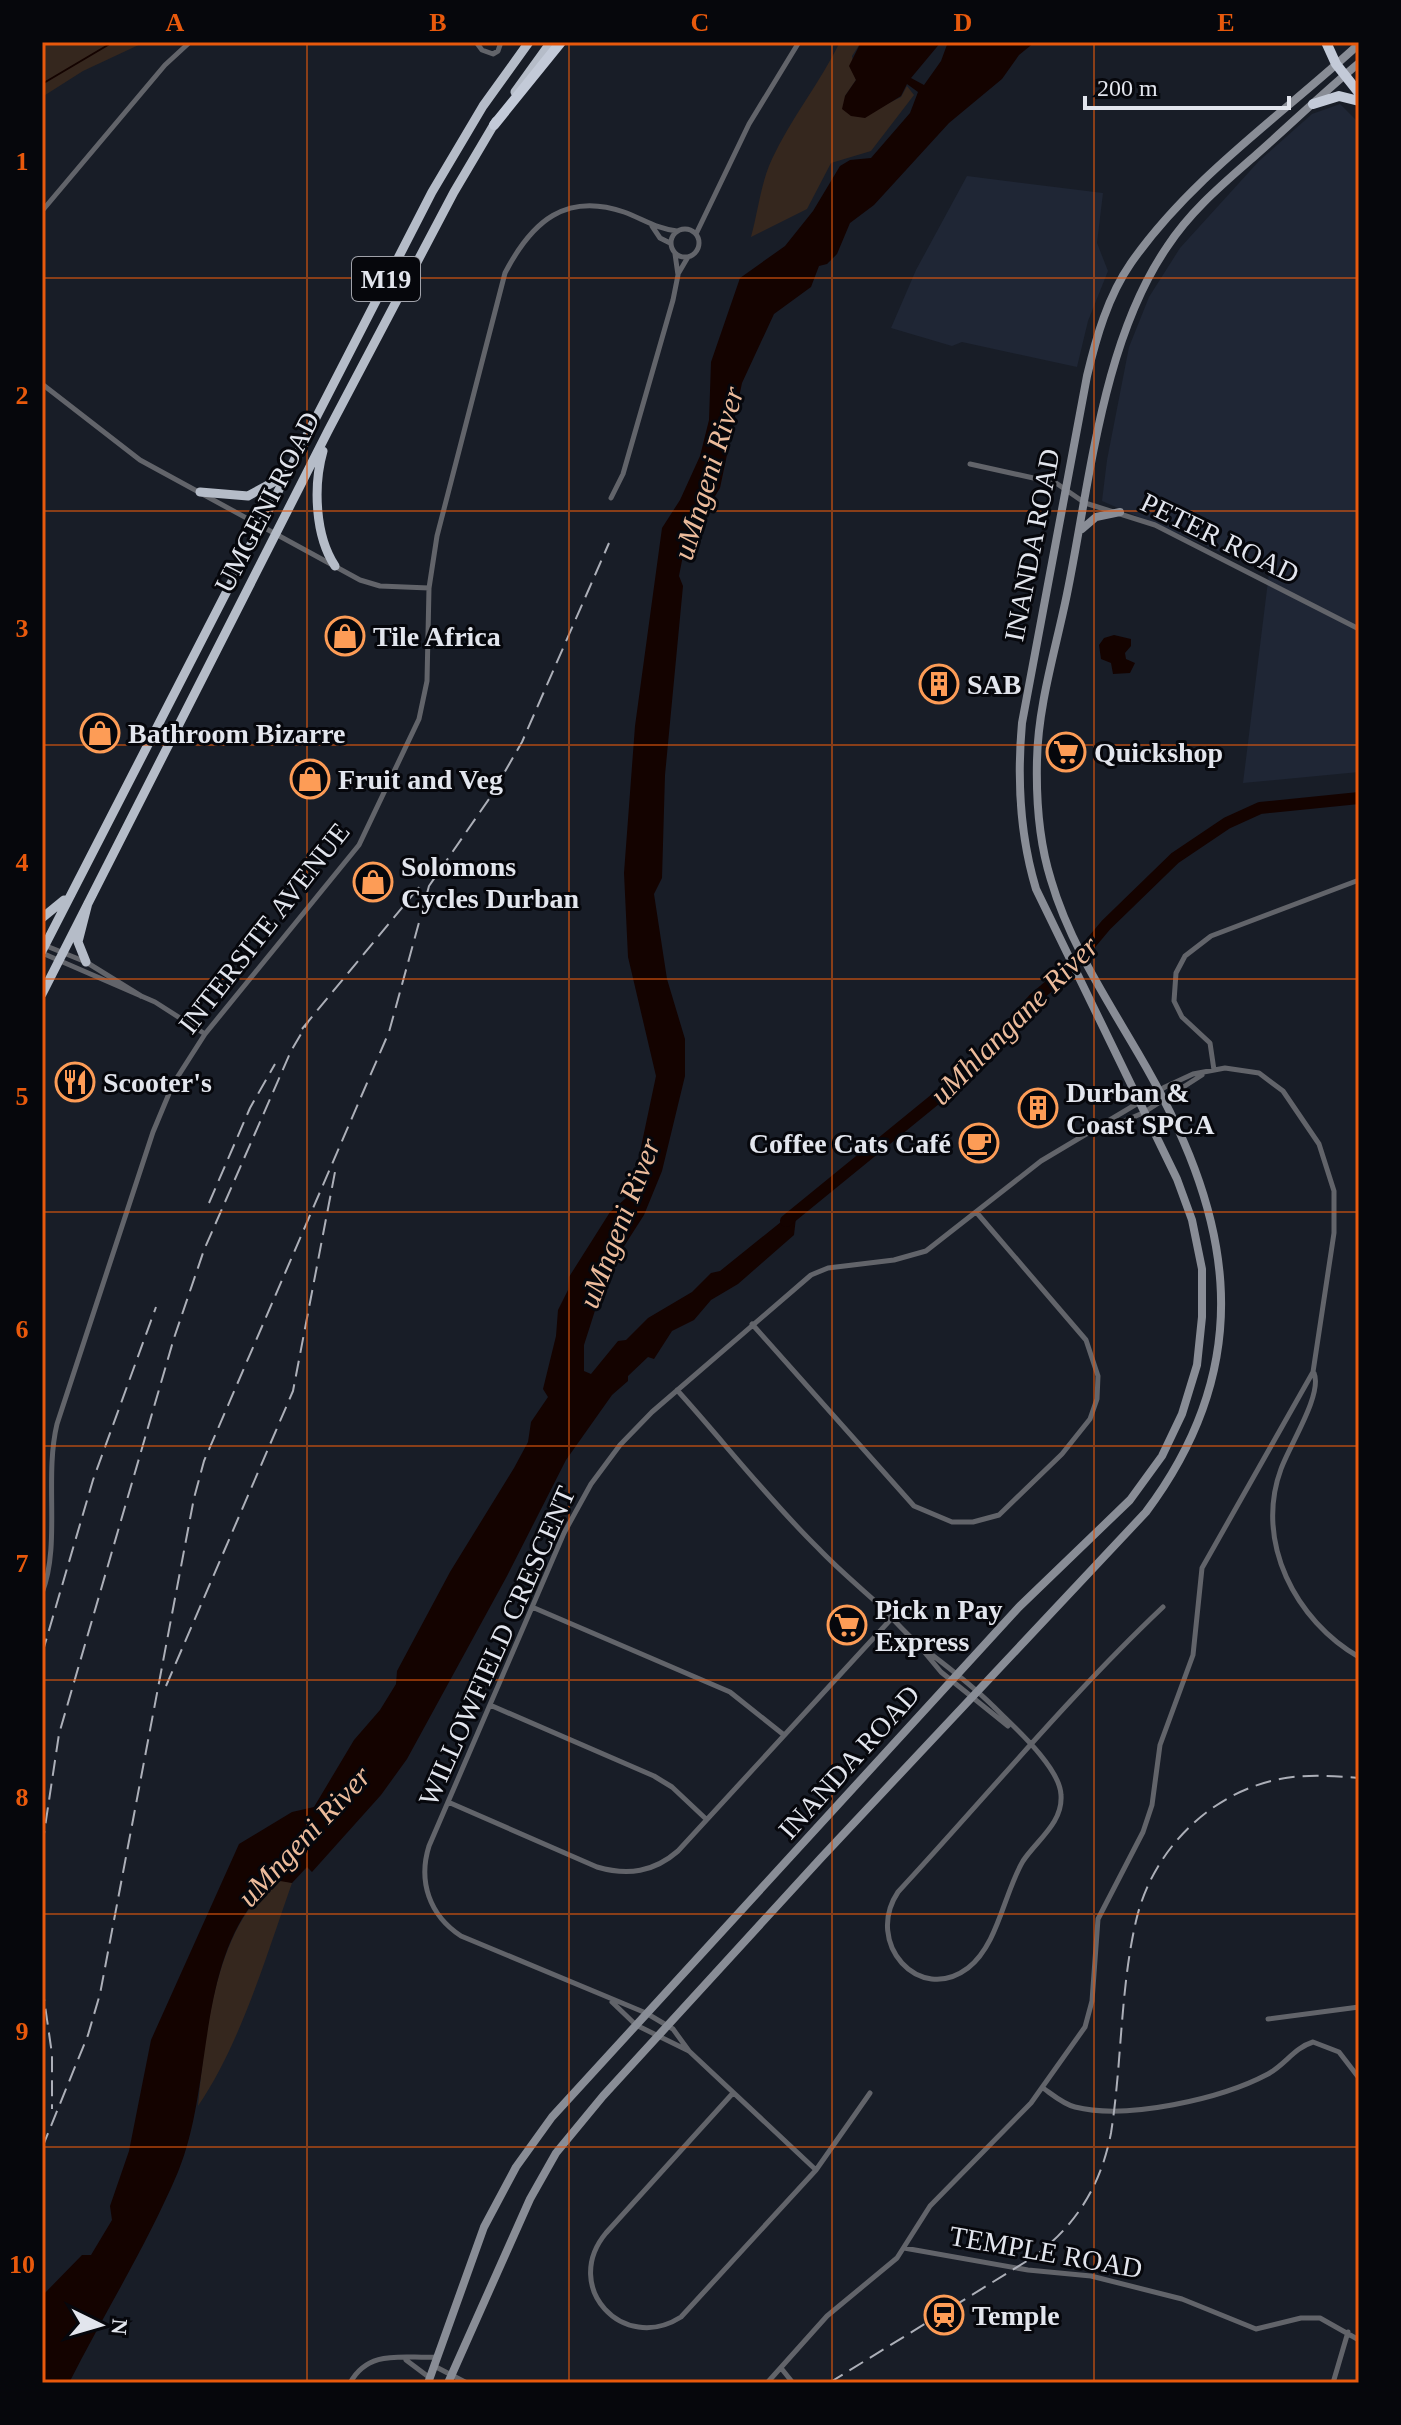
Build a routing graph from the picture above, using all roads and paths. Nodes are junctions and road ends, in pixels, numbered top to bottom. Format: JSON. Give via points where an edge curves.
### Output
{"nodes":[{"id":1,"x":190,"y":42,"type":"edge"},
{"id":2,"x":476,"y":42,"type":"edge"},
{"id":3,"x":501,"y":42,"type":"edge"},
{"id":4,"x":529,"y":42,"type":"edge"},
{"id":5,"x":551,"y":42,"type":"edge"},
{"id":6,"x":561,"y":42,"type":"edge"},
{"id":7,"x":799,"y":42,"type":"edge"},
{"id":8,"x":1326,"y":42,"type":"edge"},
{"id":9,"x":1357,"y":45,"type":"edge"},
{"id":10,"x":1359,"y":63,"type":"edge"},
{"id":11,"x":1336,"y":64,"type":"junction"},
{"id":12,"x":1344,"y":75,"type":"junction"},
{"id":13,"x":1359,"y":93,"type":"edge"},
{"id":14,"x":1359,"y":101,"type":"edge"},
{"id":15,"x":1313,"y":104,"type":"junction"},
{"id":16,"x":494,"y":125,"type":"junction"},
{"id":17,"x":42,"y":211,"type":"edge"},
{"id":18,"x":651,"y":225,"type":"junction"},
{"id":19,"x":677,"y":231,"type":"junction"},
{"id":20,"x":696,"y":234,"type":"junction"},
{"id":21,"x":671,"y":244,"type":"junction"},
{"id":22,"x":675,"y":254,"type":"junction"},
{"id":23,"x":688,"y":257,"type":"junction"},
{"id":24,"x":678,"y":275,"type":"junction"},
{"id":25,"x":42,"y":384,"type":"edge"},
{"id":26,"x":329,"y":429,"type":"junction"},
{"id":27,"x":970,"y":464,"type":"dead end"},
{"id":28,"x":284,"y":477,"type":"junction"},
{"id":29,"x":1064,"y":488,"type":"junction"},
{"id":30,"x":200,"y":492,"type":"junction"},
{"id":31,"x":611,"y":498,"type":"dead end"},
{"id":32,"x":1085,"y":503,"type":"junction"},
{"id":33,"x":1120,"y":512,"type":"junction"},
{"id":34,"x":260,"y":524,"type":"junction"},
{"id":35,"x":1080,"y":530,"type":"junction"},
{"id":36,"x":276,"y":533,"type":"junction"},
{"id":37,"x":335,"y":566,"type":"junction"},
{"id":38,"x":429,"y":588,"type":"junction"},
{"id":39,"x":1359,"y":629,"type":"edge"},
{"id":40,"x":1359,"y":880,"type":"edge"},
{"id":41,"x":73,"y":889,"type":"junction"},
{"id":42,"x":88,"y":899,"type":"junction"},
{"id":43,"x":42,"y":918,"type":"edge"},
{"id":44,"x":43,"y":948,"type":"edge"},
{"id":45,"x":61,"y":955,"type":"junction"},
{"id":46,"x":86,"y":962,"type":"junction"},
{"id":47,"x":42,"y":994,"type":"edge"},
{"id":48,"x":142,"y":996,"type":"junction"},
{"id":49,"x":205,"y":1034,"type":"junction"},
{"id":50,"x":1214,"y":1070,"type":"junction"},
{"id":51,"x":1161,"y":1096,"type":"junction"},
{"id":52,"x":1141,"y":1109,"type":"junction"},
{"id":53,"x":977,"y":1213,"type":"junction"},
{"id":54,"x":752,"y":1324,"type":"junction"},
{"id":55,"x":1313,"y":1372,"type":"junction"},
{"id":56,"x":677,"y":1390,"type":"junction"},
{"id":57,"x":42,"y":1593,"type":"edge"},
{"id":58,"x":532,"y":1607,"type":"junction"},
{"id":59,"x":1163,"y":1607,"type":"dead end"},
{"id":60,"x":892,"y":1618,"type":"junction"},
{"id":61,"x":1359,"y":1657,"type":"edge"},
{"id":62,"x":954,"y":1677,"type":"junction"},
{"id":63,"x":979,"y":1696,"type":"junction"},
{"id":64,"x":490,"y":1705,"type":"junction"},
{"id":65,"x":1017,"y":1733,"type":"junction"},
{"id":66,"x":784,"y":1735,"type":"junction"},
{"id":67,"x":1031,"y":1747,"type":"junction"},
{"id":68,"x":448,"y":1802,"type":"junction"},
{"id":69,"x":706,"y":1819,"type":"junction"},
{"id":70,"x":611,"y":2000,"type":"junction"},
{"id":71,"x":1359,"y":2007,"type":"edge"},
{"id":72,"x":648,"y":2014,"type":"junction"},
{"id":73,"x":1268,"y":2019,"type":"dead end"},
{"id":74,"x":636,"y":2025,"type":"junction"},
{"id":75,"x":667,"y":2026,"type":"junction"},
{"id":76,"x":656,"y":2037,"type":"junction"},
{"id":77,"x":689,"y":2051,"type":"junction"},
{"id":78,"x":1359,"y":2078,"type":"edge"},
{"id":79,"x":1043,"y":2088,"type":"junction"},
{"id":80,"x":733,"y":2093,"type":"junction"},
{"id":81,"x":870,"y":2093,"type":"dead end"},
{"id":82,"x":816,"y":2170,"type":"junction"},
{"id":83,"x":904,"y":2248,"type":"junction"},
{"id":84,"x":1348,"y":2332,"type":"junction"},
{"id":85,"x":1359,"y":2340,"type":"edge"},
{"id":86,"x":440,"y":2357,"type":"junction"},
{"id":87,"x":406,"y":2359,"type":"junction"},
{"id":88,"x":436,"y":2367,"type":"junction"},
{"id":89,"x":781,"y":2368,"type":"junction"},
{"id":90,"x":450,"y":2378,"type":"edge"},
{"id":91,"x":429,"y":2381,"type":"edge"},
{"id":92,"x":350,"y":2383,"type":"edge"},
{"id":93,"x":467,"y":2383,"type":"edge"},
{"id":94,"x":767,"y":2383,"type":"edge"},
{"id":95,"x":793,"y":2383,"type":"edge"},
{"id":96,"x":1333,"y":2383,"type":"edge"}],
"edges":[{"from":1,"to":17,"type":"street"},
{"from":2,"to":3,"type":"street","via":[[493,54]]},
{"from":4,"to":28,"type":"highway","name":"UMGENI ROAD","number":"M19","via":[[432,192]]},
{"from":5,"to":16,"type":"highway","name":"UMGENI ROAD","number":"M19"},
{"from":6,"to":16,"type":"highway"},
{"from":7,"to":20,"type":"street","via":[[749,124]]},
{"from":8,"to":11,"type":"highway"},
{"from":9,"to":11,"type":"main road","name":"INANDA ROAD"},
{"from":10,"to":12,"type":"main road","name":"INANDA ROAD"},
{"from":11,"to":12,"type":"highway"},
{"from":11,"to":29,"type":"main road","name":"INANDA ROAD","via":[[1191,194],[1131,262],[1094,346]]},
{"from":12,"to":13,"type":"highway"},
{"from":12,"to":15,"type":"main road","name":"INANDA ROAD"},
{"from":14,"to":15,"type":"highway","via":[[1339,96]]},
{"from":15,"to":32,"type":"main road","name":"INANDA ROAD","via":[[1197,208],[1147,279],[1121,338]]},
{"from":16,"to":26,"type":"highway","name":"UMGENI ROAD","number":"M19"},
{"from":18,"to":19,"type":"street","name":"INTERSITE AVENUE"},
{"from":18,"to":21,"type":"street","name":"INTERSITE AVENUE"},
{"from":18,"to":38,"type":"street","name":"INTERSITE AVENUE","via":[[609,208],[574,205],[545,221],[513,258],[494,309],[437,536]]},
{"from":19,"to":20,"type":"street"},
{"from":19,"to":21,"type":"street"},
{"from":20,"to":23,"type":"street","via":[[698,250]]},
{"from":21,"to":22,"type":"street"},
{"from":22,"to":23,"type":"street"},
{"from":22,"to":24,"type":"street"},
{"from":23,"to":24,"type":"street"},
{"from":24,"to":31,"type":"street","via":[[623,474]]},
{"from":25,"to":30,"type":"street","via":[[140,460]]},
{"from":26,"to":36,"type":"highway","name":"UMGENI ROAD","number":"M19"},
{"from":26,"to":37,"type":"highway","via":[[317,486],[324,540]]},
{"from":27,"to":29,"type":"street","name":"PETER ROAD","via":[[1046,478]]},
{"from":28,"to":30,"type":"highway","via":[[248,496]]},
{"from":28,"to":34,"type":"highway","name":"UMGENI ROAD","number":"M19"},
{"from":29,"to":32,"type":"street","name":"PETER ROAD"},
{"from":29,"to":52,"type":"main road","name":"INANDA ROAD","via":[[1020,742],[1025,851],[1057,937]]},
{"from":30,"to":34,"type":"street"},
{"from":32,"to":33,"type":"street","name":"PETER ROAD"},
{"from":32,"to":35,"type":"main road","name":"INANDA ROAD"},
{"from":33,"to":35,"type":"main road","via":[[1096,517]]},
{"from":33,"to":39,"type":"street","name":"PETER ROAD"},
{"from":34,"to":36,"type":"street"},
{"from":34,"to":41,"type":"highway","name":"UMGENI ROAD","number":"M19"},
{"from":35,"to":51,"type":"main road","name":"INANDA ROAD","via":[[1037,759],[1042,842],[1069,927]]},
{"from":36,"to":37,"type":"street"},
{"from":36,"to":42,"type":"highway","name":"UMGENI ROAD","number":"M19"},
{"from":37,"to":38,"type":"street","via":[[380,586]]},
{"from":38,"to":49,"type":"street","name":"INTERSITE AVENUE","via":[[424,703],[378,808],[347,861]]},
{"from":40,"to":50,"type":"street","via":[[1211,936],[1185,956],[1176,973],[1174,1001],[1182,1017],[1210,1043]]},
{"from":41,"to":43,"type":"highway"},
{"from":41,"to":44,"type":"highway","name":"UMGENI ROAD","number":"M19"},
{"from":42,"to":45,"type":"highway","name":"UMGENI ROAD","number":"M19"},
{"from":42,"to":46,"type":"highway","via":[[78,942]]},
{"from":44,"to":45,"type":"street"},
{"from":45,"to":46,"type":"street"},
{"from":45,"to":47,"type":"highway","name":"UMGENI ROAD","number":"M19"},
{"from":45,"to":48,"type":"street"},
{"from":46,"to":48,"type":"street"},
{"from":48,"to":49,"type":"street"},
{"from":49,"to":57,"type":"street","name":"INTERSITE AVENUE","via":[[161,1109],[57,1424],[49,1473],[50,1558]]},
{"from":50,"to":51,"type":"street","name":"WILLOWFIELD CRESCENT"},
{"from":50,"to":55,"type":"street","via":[[1251,1070],[1276,1085],[1297,1109],[1325,1161],[1335,1218]]},
{"from":51,"to":52,"type":"street","name":"WILLOWFIELD CRESCENT"},
{"from":51,"to":63,"type":"main road","name":"INANDA ROAD","via":[[1197,1170],[1218,1245],[1221,1320],[1209,1391],[1181,1457],[1146,1512]]},
{"from":52,"to":53,"type":"street","name":"WILLOWFIELD CRESCENT","via":[[1030,1167]]},
{"from":52,"to":62,"type":"main road","name":"INANDA ROAD","via":[[1185,1200],[1202,1269],[1201,1339],[1182,1414],[1162,1456],[1130,1500]]},
{"from":53,"to":54,"type":"street","name":"WILLOWFIELD CRESCENT","via":[[916,1255],[811,1275]]},
{"from":53,"to":54,"type":"street","via":[[1086,1340],[1098,1376],[1090,1419],[999,1515],[952,1522],[914,1506]]},
{"from":54,"to":56,"type":"street","name":"WILLOWFIELD CRESCENT"},
{"from":55,"to":61,"type":"street","via":[[1316,1391],[1278,1480],[1277,1547],[1286,1579],[1306,1609],[1328,1636]]},
{"from":55,"to":79,"type":"street","via":[[1205,1558],[1197,1590],[1193,1655],[1163,1736],[1152,1805],[1098,1919],[1090,2015]]},
{"from":56,"to":58,"type":"street","name":"WILLOWFIELD CRESCENT","via":[[630,1434],[591,1484]]},
{"from":56,"to":60,"type":"street","via":[[812,1542]]},
{"from":58,"to":64,"type":"street","name":"WILLOWFIELD CRESCENT"},
{"from":58,"to":66,"type":"street","via":[[730,1692]]},
{"from":59,"to":67,"type":"street"},
{"from":60,"to":62,"type":"street"},
{"from":60,"to":66,"type":"street"},
{"from":62,"to":63,"type":"street"},
{"from":62,"to":72,"type":"main road","name":"INANDA ROAD"},
{"from":63,"to":65,"type":"street"},
{"from":63,"to":65,"type":"street","via":[[980,1705]]},
{"from":63,"to":75,"type":"main road","name":"INANDA ROAD"},
{"from":64,"to":68,"type":"street","name":"WILLOWFIELD CRESCENT"},
{"from":64,"to":69,"type":"street","via":[[654,1776]]},
{"from":65,"to":67,"type":"street"},
{"from":66,"to":69,"type":"street"},
{"from":67,"to":67,"type":"street","via":[[1055,1772],[1060,1812],[1024,1861],[982,1953],[965,1970],[944,1978],[906,1968],[889,1944],[891,1902]]},
{"from":68,"to":69,"type":"street","via":[[619,1872],[643,1871],[666,1861]]},
{"from":68,"to":70,"type":"street","name":"WILLOWFIELD CRESCENT","via":[[424,1871],[429,1899],[442,1920],[471,1941]]},
{"from":70,"to":72,"type":"street","name":"WILLOWFIELD CRESCENT"},
{"from":70,"to":74,"type":"street","name":"WILLOWFIELD CRESCENT"},
{"from":71,"to":73,"type":"street"},
{"from":72,"to":74,"type":"main road","name":"INANDA ROAD"},
{"from":72,"to":75,"type":"street","name":"WILLOWFIELD CRESCENT"},
{"from":74,"to":76,"type":"street","name":"WILLOWFIELD CRESCENT"},
{"from":74,"to":86,"type":"main road","name":"INANDA ROAD","via":[[552,2117],[507,2182],[484,2227]]},
{"from":75,"to":76,"type":"main road","name":"INANDA ROAD"},
{"from":75,"to":77,"type":"street","name":"WILLOWFIELD CRESCENT"},
{"from":76,"to":77,"type":"street","name":"WILLOWFIELD CRESCENT"},
{"from":76,"to":90,"type":"main road","name":"INANDA ROAD","via":[[556,2153]]},
{"from":77,"to":80,"type":"street","name":"WILLOWFIELD CRESCENT"},
{"from":78,"to":79,"type":"street","via":[[1339,2052],[1313,2042],[1257,2079],[1145,2111],[1075,2107]]},
{"from":79,"to":83,"type":"street","via":[[1006,2133],[930,2206]]},
{"from":80,"to":82,"type":"street","name":"WILLOWFIELD CRESCENT"},
{"from":80,"to":82,"type":"street","via":[[597,2244],[590,2279],[605,2309],[641,2328],[664,2326],[681,2317]]},
{"from":81,"to":82,"type":"street"},
{"from":83,"to":84,"type":"street","name":"TEMPLE ROAD","via":[[1091,2276],[1182,2299],[1256,2329],[1315,2318]]},
{"from":83,"to":89,"type":"street","via":[[827,2316]]},
{"from":84,"to":85,"type":"street","name":"TEMPLE ROAD"},
{"from":84,"to":96,"type":"street"},
{"from":86,"to":87,"type":"street"},
{"from":86,"to":88,"type":"main road","name":"INANDA ROAD"},
{"from":87,"to":91,"type":"street"},
{"from":87,"to":92,"type":"street","via":[[372,2360]]},
{"from":88,"to":90,"type":"street"},
{"from":88,"to":91,"type":"main road","name":"INANDA ROAD"},
{"from":89,"to":94,"type":"street"},
{"from":89,"to":95,"type":"street"},
{"from":90,"to":93,"type":"street"}]}
